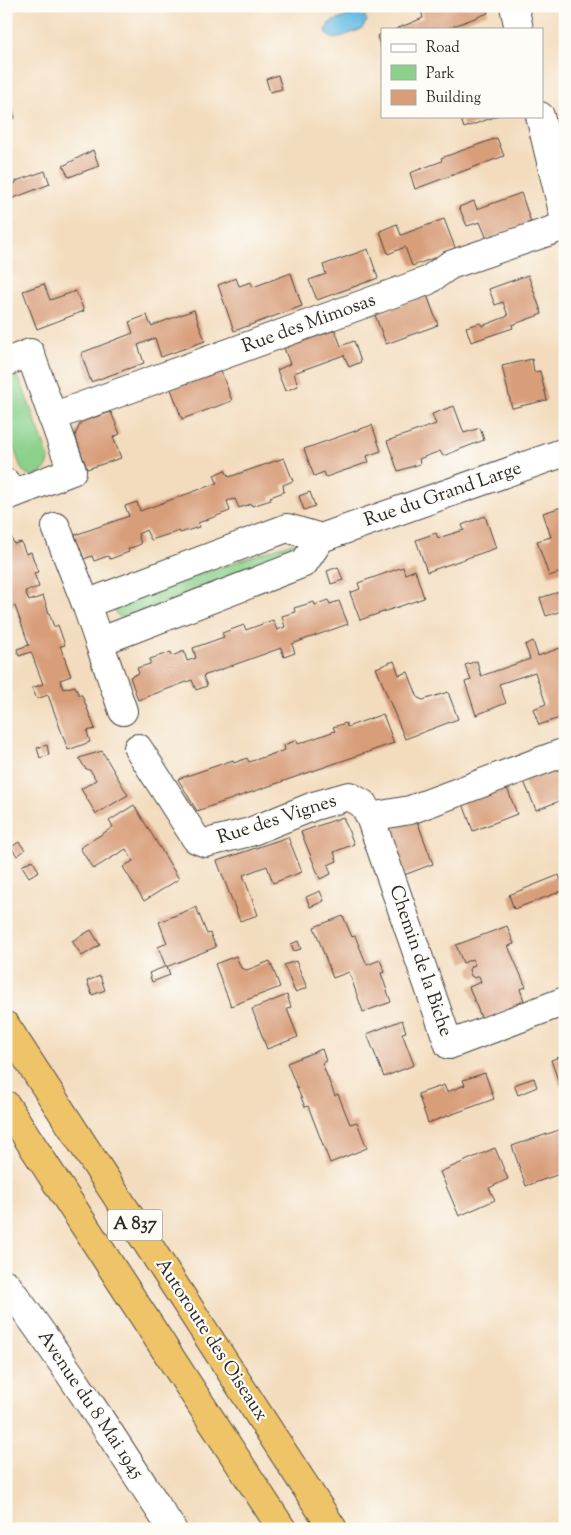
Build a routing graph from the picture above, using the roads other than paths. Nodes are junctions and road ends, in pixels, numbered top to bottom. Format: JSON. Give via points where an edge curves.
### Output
{"nodes":[{"id":1,"x":514,"y":6,"type":"edge"},
{"id":2,"x":519,"y":28,"type":"edge"},
{"id":3,"x":540,"y":118,"type":"edge"},
{"id":4,"x":565,"y":220,"type":"edge"},
{"id":5,"x":565,"y":226,"type":"edge"},
{"id":6,"x":6,"y":362,"type":"edge"},
{"id":7,"x":52,"y":417,"type":"junction"},
{"id":8,"x":565,"y":452,"type":"edge"},
{"id":9,"x":6,"y":483,"type":"edge"},
{"id":10,"x":56,"y":527,"type":"dead end"},
{"id":11,"x":321,"y":538,"type":"junction"},
{"id":12,"x":86,"y":604,"type":"junction"},
{"id":13,"x":99,"y":642,"type":"junction"},
{"id":14,"x":123,"y":711,"type":"dead end"},
{"id":15,"x":138,"y":748,"type":"dead end"},
{"id":16,"x":565,"y":752,"type":"edge"},
{"id":17,"x":370,"y":817,"type":"junction"},
{"id":18,"x":565,"y":1001,"type":"edge"},
{"id":19,"x":6,"y":1026,"type":"edge"},
{"id":20,"x":6,"y":1105,"type":"edge"},
{"id":21,"x":6,"y":1284,"type":"edge"},
{"id":22,"x":132,"y":1298,"type":"junction"},
{"id":23,"x":265,"y":1423,"type":"junction"},
{"id":24,"x":172,"y":1529,"type":"edge"},
{"id":25,"x":260,"y":1529,"type":"edge"},
{"id":26,"x":282,"y":1529,"type":"edge"},
{"id":27,"x":333,"y":1529,"type":"edge"},
{"id":28,"x":345,"y":1529,"type":"edge"}],
"edges":[{"from":1,"to":2,"type":"street"},
{"from":3,"to":4,"type":"street"},
{"from":5,"to":7,"type":"street","name":"Rue des Mimosas","via":[[450,265],[427,281]]},
{"from":6,"to":7,"type":"street","via":[[30,353]]},
{"from":7,"to":9,"type":"street","via":[[72,471],[10,495]]},
{"from":8,"to":11,"type":"street","name":"Rue du Grand Large"},
{"from":10,"to":12,"type":"street"},
{"from":11,"to":12,"type":"street","via":[[287,528]]},
{"from":11,"to":13,"type":"street","via":[[304,564]]},
{"from":12,"to":13,"type":"street"},
{"from":13,"to":14,"type":"street"},
{"from":15,"to":17,"type":"street","name":"Rue des Vignes","via":[[196,839],[206,843],[250,832],[314,806],[350,796],[363,804]]},
{"from":16,"to":17,"type":"street","via":[[410,810]]},
{"from":17,"to":18,"type":"street","name":"Chemin de la Biche","via":[[449,1045]]},
{"from":19,"to":23,"type":"highway","name":"Autoroute des Oiseaux","number":"A 837"},
{"from":20,"to":22,"type":"highway","number":"A 837"},
{"from":21,"to":24,"type":"street","name":"Avenue du 8 Mai 1945","via":[[95,1409]]},
{"from":22,"to":25,"type":"highway"},
{"from":22,"to":26,"type":"highway","number":"A 837"},
{"from":23,"to":27,"type":"highway","name":"Autoroute des Oiseaux","number":"A 837"},
{"from":23,"to":28,"type":"highway"}]}
